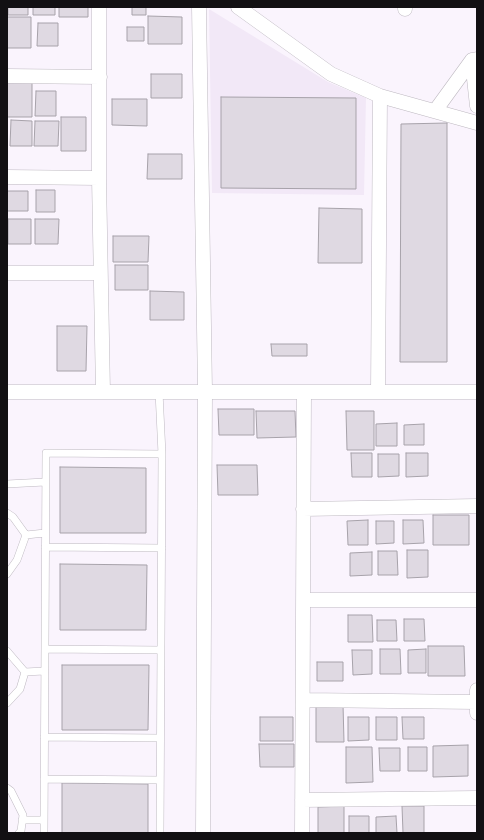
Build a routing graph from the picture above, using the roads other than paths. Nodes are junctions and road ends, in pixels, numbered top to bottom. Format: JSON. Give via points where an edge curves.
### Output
{"nodes":[{"id":1,"x":99,"y":7,"type":"edge"},
{"id":2,"x":199,"y":7,"type":"edge"},
{"id":3,"x":238,"y":7,"type":"edge"},
{"id":4,"x":475,"y":59,"type":"edge"},
{"id":5,"x":7,"y":76,"type":"edge"},
{"id":6,"x":100,"y":77,"type":"junction"},
{"id":7,"x":380,"y":96,"type":"junction"},
{"id":8,"x":477,"y":106,"type":"edge"},
{"id":9,"x":436,"y":112,"type":"junction"},
{"id":10,"x":477,"y":123,"type":"edge"},
{"id":11,"x":7,"y":177,"type":"edge"},
{"id":12,"x":99,"y":178,"type":"junction"},
{"id":13,"x":7,"y":273,"type":"edge"},
{"id":14,"x":100,"y":273,"type":"junction"},
{"id":15,"x":205,"y":391,"type":"junction"},
{"id":16,"x":7,"y":392,"type":"edge"},
{"id":17,"x":103,"y":392,"type":"junction"},
{"id":18,"x":159,"y":392,"type":"junction"},
{"id":19,"x":378,"y":392,"type":"junction"},
{"id":20,"x":477,"y":392,"type":"edge"},
{"id":21,"x":304,"y":393,"type":"junction"},
{"id":22,"x":162,"y":454,"type":"junction"},
{"id":23,"x":46,"y":482,"type":"junction"},
{"id":24,"x":7,"y":484,"type":"edge"},
{"id":25,"x":477,"y":506,"type":"edge"},
{"id":26,"x":303,"y":509,"type":"junction"},
{"id":27,"x":7,"y":513,"type":"edge"},
{"id":28,"x":45,"y":533,"type":"junction"},
{"id":29,"x":26,"y":535,"type":"junction"},
{"id":30,"x":45,"y":547,"type":"junction"},
{"id":31,"x":162,"y":548,"type":"junction"},
{"id":32,"x":7,"y":574,"type":"edge"},
{"id":33,"x":304,"y":600,"type":"junction"},
{"id":34,"x":477,"y":600,"type":"edge"},
{"id":35,"x":45,"y":649,"type":"junction"},
{"id":36,"x":161,"y":650,"type":"junction"},
{"id":37,"x":7,"y":651,"type":"edge"},
{"id":38,"x":44,"y":671,"type":"junction"},
{"id":39,"x":25,"y":672,"type":"junction"},
{"id":40,"x":477,"y":690,"type":"edge"},
{"id":41,"x":304,"y":700,"type":"junction"},
{"id":42,"x":477,"y":702,"type":"edge"},
{"id":43,"x":7,"y":703,"type":"edge"},
{"id":44,"x":477,"y":713,"type":"edge"},
{"id":45,"x":44,"y":737,"type":"junction"},
{"id":46,"x":160,"y":738,"type":"junction"},
{"id":47,"x":44,"y":779,"type":"junction"},
{"id":48,"x":160,"y":780,"type":"junction"},
{"id":49,"x":7,"y":788,"type":"edge"},
{"id":50,"x":477,"y":798,"type":"edge"},
{"id":51,"x":302,"y":800,"type":"junction"},
{"id":52,"x":22,"y":820,"type":"junction"},
{"id":53,"x":44,"y":820,"type":"junction"},
{"id":54,"x":19,"y":833,"type":"edge"},
{"id":55,"x":44,"y":833,"type":"edge"},
{"id":56,"x":160,"y":833,"type":"edge"},
{"id":57,"x":203,"y":833,"type":"edge"},
{"id":58,"x":302,"y":833,"type":"edge"}],
"edges":[{"from":1,"to":6,"type":"street"},
{"from":2,"to":15,"type":"street"},
{"from":3,"to":7,"type":"street","via":[[331,74]]},
{"from":4,"to":8,"type":"street"},
{"from":4,"to":9,"type":"street"},
{"from":5,"to":6,"type":"street"},
{"from":6,"to":12,"type":"street"},
{"from":7,"to":9,"type":"street"},
{"from":7,"to":19,"type":"street"},
{"from":9,"to":10,"type":"street"},
{"from":11,"to":12,"type":"street"},
{"from":12,"to":14,"type":"street"},
{"from":13,"to":14,"type":"street"},
{"from":14,"to":17,"type":"street"},
{"from":15,"to":18,"type":"street"},
{"from":15,"to":21,"type":"street"},
{"from":15,"to":57,"type":"street"},
{"from":16,"to":17,"type":"street"},
{"from":17,"to":18,"type":"street"},
{"from":18,"to":22,"type":"lane"},
{"from":19,"to":20,"type":"street"},
{"from":19,"to":21,"type":"street"},
{"from":21,"to":26,"type":"street"},
{"from":22,"to":23,"type":"lane","via":[[46,453]]},
{"from":22,"to":31,"type":"lane"},
{"from":23,"to":24,"type":"lane"},
{"from":23,"to":28,"type":"lane"},
{"from":25,"to":26,"type":"street"},
{"from":26,"to":33,"type":"street"},
{"from":27,"to":29,"type":"lane"},
{"from":28,"to":29,"type":"lane"},
{"from":28,"to":30,"type":"lane"},
{"from":29,"to":32,"type":"lane","via":[[17,560]]},
{"from":30,"to":31,"type":"lane"},
{"from":30,"to":35,"type":"lane"},
{"from":31,"to":36,"type":"lane"},
{"from":33,"to":34,"type":"street"},
{"from":33,"to":41,"type":"street"},
{"from":35,"to":36,"type":"lane"},
{"from":35,"to":38,"type":"lane"},
{"from":36,"to":46,"type":"lane"},
{"from":37,"to":39,"type":"lane"},
{"from":38,"to":39,"type":"lane"},
{"from":38,"to":45,"type":"lane"},
{"from":39,"to":43,"type":"lane","via":[[20,689]]},
{"from":40,"to":42,"type":"street"},
{"from":41,"to":42,"type":"street"},
{"from":41,"to":51,"type":"street"},
{"from":42,"to":44,"type":"street"},
{"from":45,"to":46,"type":"lane"},
{"from":45,"to":47,"type":"lane"},
{"from":46,"to":48,"type":"lane"},
{"from":47,"to":48,"type":"lane"},
{"from":47,"to":53,"type":"lane"},
{"from":48,"to":56,"type":"lane"},
{"from":49,"to":52,"type":"lane","via":[[23,815]]},
{"from":50,"to":51,"type":"street"},
{"from":51,"to":58,"type":"street"},
{"from":52,"to":53,"type":"lane"},
{"from":52,"to":54,"type":"lane"},
{"from":53,"to":55,"type":"lane"}]}
